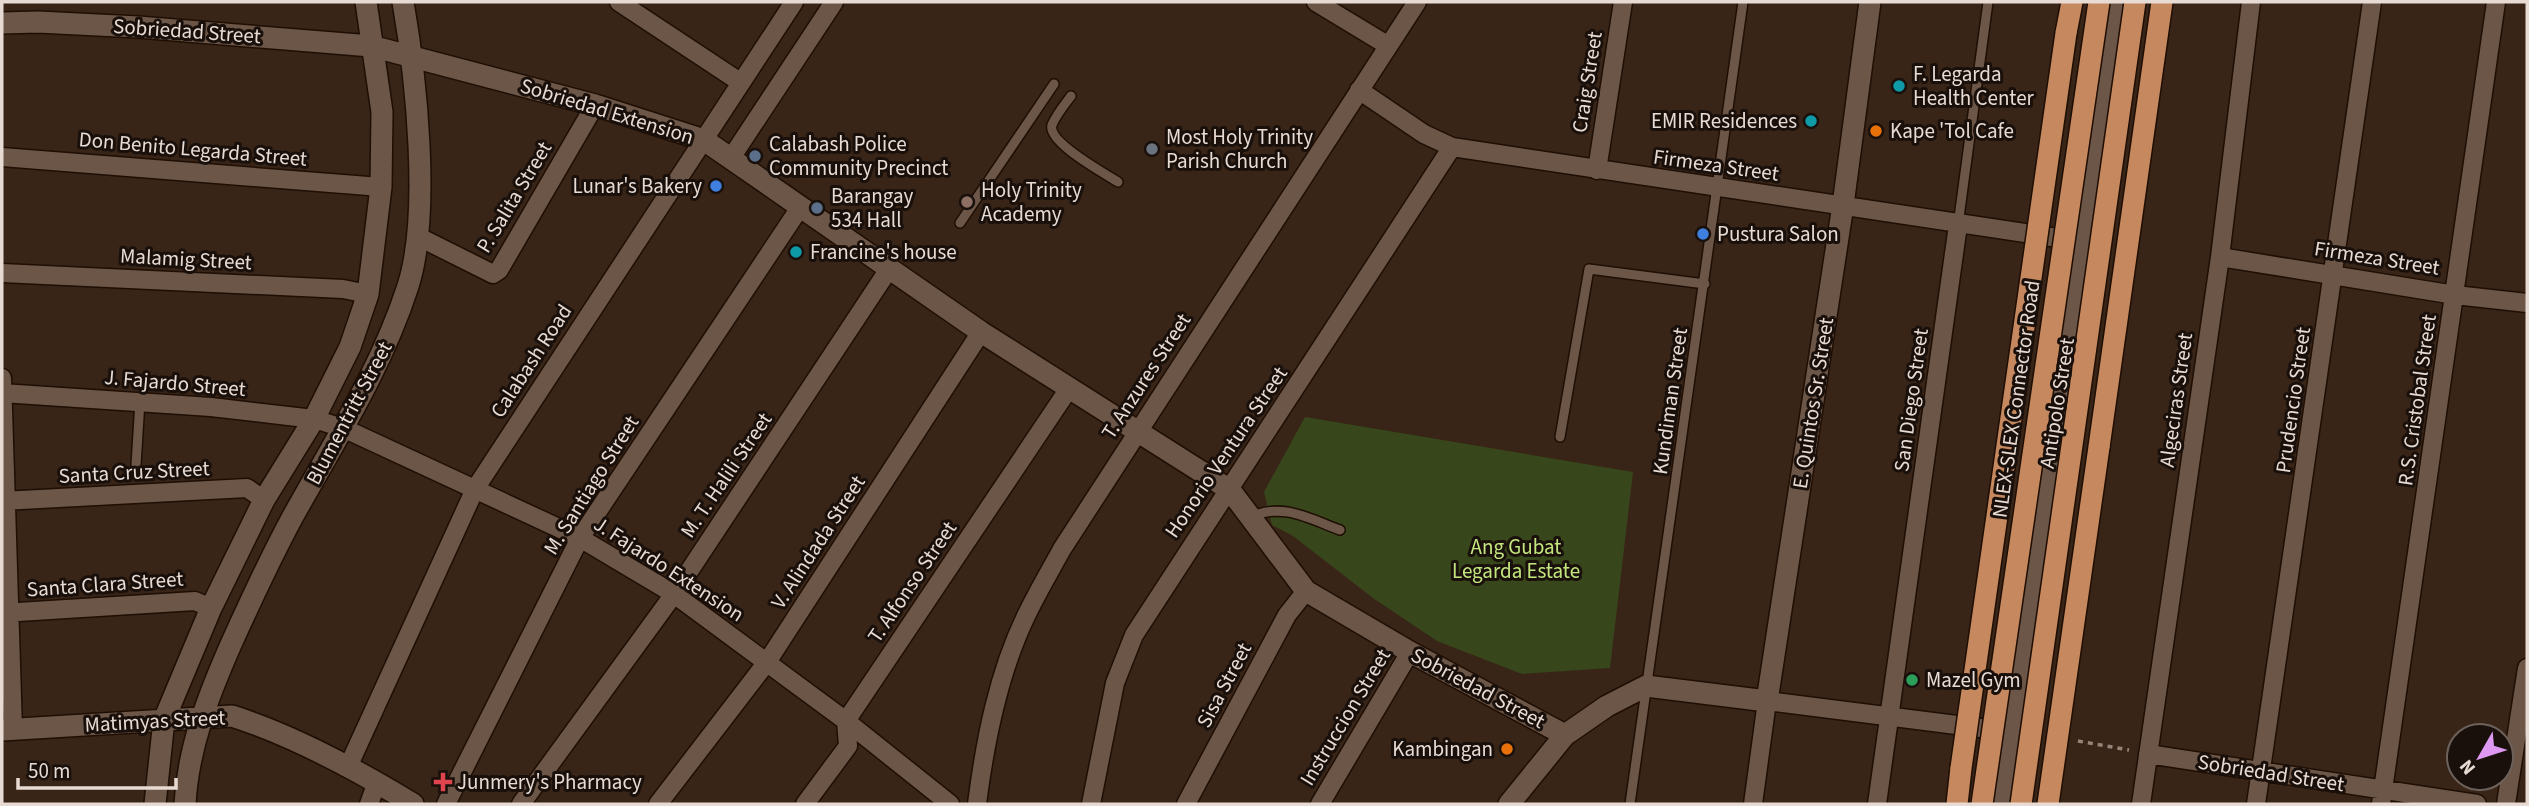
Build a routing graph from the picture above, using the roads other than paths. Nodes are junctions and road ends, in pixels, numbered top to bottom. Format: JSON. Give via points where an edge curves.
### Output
{"nodes":[{"id":1,"x":366,"y":2,"type":"edge"},
{"id":2,"x":403,"y":2,"type":"edge"},
{"id":3,"x":619,"y":2,"type":"edge"},
{"id":4,"x":794,"y":2,"type":"edge"},
{"id":5,"x":834,"y":2,"type":"edge"},
{"id":6,"x":1316,"y":2,"type":"edge"},
{"id":7,"x":1417,"y":2,"type":"edge"},
{"id":8,"x":1623,"y":2,"type":"edge"},
{"id":9,"x":1743,"y":2,"type":"edge"},
{"id":10,"x":1870,"y":2,"type":"edge"},
{"id":11,"x":1988,"y":2,"type":"edge"},
{"id":12,"x":2072,"y":2,"type":"edge"},
{"id":13,"x":2099,"y":2,"type":"edge"},
{"id":14,"x":2117,"y":2,"type":"edge"},
{"id":15,"x":2135,"y":2,"type":"edge"},
{"id":16,"x":2162,"y":2,"type":"edge"},
{"id":17,"x":2250,"y":2,"type":"edge"},
{"id":18,"x":2372,"y":2,"type":"edge"},
{"id":19,"x":2496,"y":2,"type":"edge"},
{"id":20,"x":2,"y":23,"type":"edge"},
{"id":21,"x":1387,"y":45,"type":"junction"},
{"id":22,"x":372,"y":46,"type":"junction"},
{"id":23,"x":412,"y":55,"type":"junction"},
{"id":24,"x":740,"y":82,"type":"junction"},
{"id":25,"x":1054,"y":84,"type":"dead end"},
{"id":26,"x":1359,"y":90,"type":"junction"},
{"id":27,"x":1071,"y":96,"type":"dead end"},
{"id":28,"x":595,"y":105,"type":"junction"},
{"id":29,"x":704,"y":140,"type":"junction"},
{"id":30,"x":1452,"y":147,"type":"junction"},
{"id":31,"x":2,"y":157,"type":"edge"},
{"id":32,"x":730,"y":158,"type":"junction"},
{"id":33,"x":1597,"y":170,"type":"junction"},
{"id":34,"x":1118,"y":182,"type":"dead end"},
{"id":35,"x":381,"y":187,"type":"junction"},
{"id":36,"x":1718,"y":189,"type":"junction"},
{"id":37,"x":1843,"y":205,"type":"junction"},
{"id":38,"x":801,"y":206,"type":"junction"},
{"id":39,"x":960,"y":223,"type":"dead end"},
{"id":40,"x":1958,"y":225,"type":"junction"},
{"id":41,"x":417,"y":236,"type":"junction"},
{"id":42,"x":2081,"y":242,"type":"junction"},
{"id":43,"x":2220,"y":257,"type":"junction"},
{"id":44,"x":889,"y":269,"type":"junction"},
{"id":45,"x":2,"y":273,"type":"edge"},
{"id":46,"x":2334,"y":274,"type":"junction"},
{"id":47,"x":1705,"y":284,"type":"junction"},
{"id":48,"x":368,"y":294,"type":"junction"},
{"id":49,"x":2455,"y":295,"type":"junction"},
{"id":50,"x":2527,"y":303,"type":"edge"},
{"id":51,"x":981,"y":332,"type":"junction"},
{"id":52,"x":2,"y":378,"type":"edge"},
{"id":53,"x":1070,"y":387,"type":"junction"},
{"id":54,"x":2,"y":393,"type":"edge"},
{"id":55,"x":140,"y":401,"type":"junction"},
{"id":56,"x":314,"y":419,"type":"junction"},
{"id":57,"x":344,"y":428,"type":"junction"},
{"id":58,"x":1137,"y":431,"type":"junction"},
{"id":59,"x":1560,"y":437,"type":"dead end"},
{"id":60,"x":136,"y":466,"type":"dead end"},
{"id":61,"x":475,"y":489,"type":"junction"},
{"id":62,"x":1230,"y":490,"type":"junction"},
{"id":63,"x":264,"y":500,"type":"junction"},
{"id":64,"x":3,"y":501,"type":"edge"},
{"id":65,"x":1250,"y":518,"type":"junction"},
{"id":66,"x":1340,"y":530,"type":"dead end"},
{"id":67,"x":580,"y":538,"type":"junction"},
{"id":68,"x":1306,"y":590,"type":"junction"},
{"id":69,"x":674,"y":594,"type":"junction"},
{"id":70,"x":211,"y":608,"type":"junction"},
{"id":71,"x":6,"y":613,"type":"edge"},
{"id":72,"x":1410,"y":652,"type":"junction"},
{"id":73,"x":767,"y":662,"type":"junction"},
{"id":74,"x":2527,"y":668,"type":"edge"},
{"id":75,"x":1646,"y":686,"type":"junction"},
{"id":76,"x":1768,"y":701,"type":"junction"},
{"id":77,"x":1890,"y":717,"type":"junction"},
{"id":78,"x":201,"y":718,"type":"junction"},
{"id":79,"x":164,"y":720,"type":"junction"},
{"id":80,"x":846,"y":721,"type":"junction"},
{"id":81,"x":7,"y":729,"type":"edge"},
{"id":82,"x":2010,"y":732,"type":"junction"},
{"id":83,"x":1565,"y":734,"type":"junction"},
{"id":84,"x":2148,"y":754,"type":"junction"},
{"id":85,"x":348,"y":767,"type":"junction"},
{"id":86,"x":2260,"y":772,"type":"junction"},
{"id":87,"x":377,"y":782,"type":"junction"},
{"id":88,"x":2382,"y":797,"type":"edge"},
{"id":89,"x":942,"y":803,"type":"edge"},
{"id":90,"x":155,"y":804,"type":"edge"},
{"id":91,"x":185,"y":804,"type":"edge"},
{"id":92,"x":369,"y":804,"type":"edge"},
{"id":93,"x":413,"y":804,"type":"edge"},
{"id":94,"x":446,"y":804,"type":"edge"},
{"id":95,"x":521,"y":804,"type":"edge"},
{"id":96,"x":658,"y":804,"type":"edge"},
{"id":97,"x":805,"y":804,"type":"edge"},
{"id":98,"x":977,"y":804,"type":"edge"},
{"id":99,"x":1091,"y":804,"type":"edge"},
{"id":100,"x":1186,"y":804,"type":"edge"},
{"id":101,"x":1320,"y":804,"type":"edge"},
{"id":102,"x":1509,"y":804,"type":"edge"},
{"id":103,"x":1630,"y":804,"type":"edge"},
{"id":104,"x":1752,"y":804,"type":"edge"},
{"id":105,"x":1877,"y":804,"type":"edge"},
{"id":106,"x":1957,"y":804,"type":"edge"},
{"id":107,"x":1982,"y":804,"type":"edge"},
{"id":108,"x":2001,"y":804,"type":"edge"},
{"id":109,"x":2021,"y":804,"type":"edge"},
{"id":110,"x":2048,"y":804,"type":"edge"},
{"id":111,"x":2141,"y":804,"type":"edge"},
{"id":112,"x":2256,"y":804,"type":"edge"},
{"id":113,"x":2477,"y":804,"type":"edge"},
{"id":114,"x":2506,"y":804,"type":"edge"}],
"edges":[{"from":1,"to":22,"type":"street","name":"Blumentritt Street"},
{"from":2,"to":23,"type":"street","name":"Blumentritt Street"},
{"from":3,"to":24,"type":"street"},
{"from":4,"to":24,"type":"street","name":"Calabash Road"},
{"from":5,"to":32,"type":"street"},
{"from":6,"to":21,"type":"street"},
{"from":7,"to":21,"type":"street","name":"T. Anzures Street"},
{"from":8,"to":33,"type":"street","name":"Craig Street"},
{"from":9,"to":36,"type":"lane","name":"Kundiman Street"},
{"from":10,"to":37,"type":"street","name":"E. Quintos Sr. Street"},
{"from":11,"to":40,"type":"lane","name":"San Diego Street"},
{"from":12,"to":106,"type":"highway","bridge":true},
{"from":13,"to":107,"type":"highway","name":"NLEX-SLEX Connector Road","bridge":true},
{"from":14,"to":42,"type":"street","name":"Antipolo Street"},
{"from":15,"to":109,"type":"highway","bridge":true},
{"from":16,"to":110,"type":"highway","bridge":true},
{"from":17,"to":43,"type":"street","name":"Algeciras Street"},
{"from":18,"to":46,"type":"street","name":"Prudencio Street"},
{"from":19,"to":49,"type":"street","name":"R.S. Cristobal Street"},
{"from":20,"to":22,"type":"street","name":"Sobriedad Street","via":[[138,27]]},
{"from":21,"to":26,"type":"street","name":"T. Anzures Street"},
{"from":22,"to":23,"type":"street","name":"Sobriedad Extension"},
{"from":22,"to":35,"type":"street","name":"Blumentritt Street","via":[[382,112]]},
{"from":23,"to":28,"type":"street","name":"Sobriedad Extension"},
{"from":23,"to":41,"type":"street","name":"Blumentritt Street"},
{"from":24,"to":29,"type":"street","name":"Calabash Road"},
{"from":25,"to":39,"type":"lane"},
{"from":26,"to":30,"type":"street","name":"Firmeza Street","via":[[1424,134]]},
{"from":26,"to":58,"type":"street","name":"T. Anzures Street"},
{"from":27,"to":34,"type":"lane","via":[[1052,126],[1053,134]]},
{"from":28,"to":29,"type":"street","name":"Sobriedad Extension"},
{"from":28,"to":41,"type":"street","name":"P. Salita Street","via":[[499,270],[493,274]]},
{"from":29,"to":32,"type":"street","name":"Sobriedad Extension"},
{"from":29,"to":61,"type":"street","name":"Calabash Road"},
{"from":30,"to":33,"type":"street","name":"Firmeza Street"},
{"from":30,"to":62,"type":"street","name":"Honorio Ventura Street"},
{"from":31,"to":35,"type":"street","name":"Don Benito Legarda Street"},
{"from":32,"to":38,"type":"street","name":"Sobriedad Extension"},
{"from":33,"to":36,"type":"street","name":"Firmeza Street"},
{"from":35,"to":48,"type":"street","name":"Blumentritt Street"},
{"from":36,"to":37,"type":"street","name":"Firmeza Street"},
{"from":36,"to":47,"type":"lane","name":"Kundiman Street"},
{"from":37,"to":40,"type":"street","name":"Firmeza Street"},
{"from":37,"to":76,"type":"street","name":"E. Quintos Sr. Street"},
{"from":38,"to":44,"type":"street","name":"Sobriedad Extension"},
{"from":38,"to":67,"type":"street","name":"M. Santiago Street"},
{"from":40,"to":42,"type":"street","name":"Firmeza Street"},
{"from":40,"to":77,"type":"street","name":"San Diego Street"},
{"from":41,"to":57,"type":"street","name":"Blumentritt Street","via":[[409,284],[382,358]]},
{"from":42,"to":82,"type":"street","name":"Antipolo Street"},
{"from":43,"to":46,"type":"street","name":"Firmeza Street"},
{"from":43,"to":84,"type":"street","name":"Algeciras Street"},
{"from":44,"to":51,"type":"street","name":"Sobriedad Extension"},
{"from":44,"to":69,"type":"street","name":"M. T. Halili Street"},
{"from":45,"to":48,"type":"street","name":"Malamig Street","via":[[343,289]]},
{"from":46,"to":49,"type":"street","name":"Firmeza Street"},
{"from":46,"to":86,"type":"street","name":"Prudencio Street"},
{"from":47,"to":59,"type":"lane","via":[[1589,269]]},
{"from":47,"to":75,"type":"lane","name":"Kundiman Street"},
{"from":48,"to":56,"type":"street","name":"Blumentritt Street","via":[[350,347]]},
{"from":49,"to":50,"type":"street","name":"Firmeza Street"},
{"from":49,"to":88,"type":"street","name":"R.S. Cristobal Street"},
{"from":51,"to":53,"type":"street","name":"Sobriedad Extension"},
{"from":51,"to":73,"type":"street","name":"V. Alindada Street"},
{"from":52,"to":54,"type":"street"},
{"from":53,"to":58,"type":"street","name":"Sobriedad Extension"},
{"from":53,"to":80,"type":"street","name":"T. Alfonso Street"},
{"from":54,"to":55,"type":"street","name":"J. Fajardo Street"},
{"from":54,"to":64,"type":"street"},
{"from":55,"to":56,"type":"street","name":"J. Fajardo Street"},
{"from":55,"to":60,"type":"lane"},
{"from":56,"to":57,"type":"street","name":"J. Fajardo Street"},
{"from":56,"to":63,"type":"street","name":"Blumentritt Street"},
{"from":57,"to":61,"type":"street","name":"J. Fajardo Extension"},
{"from":57,"to":78,"type":"street","name":"Blumentritt Street","via":[[262,574]]},
{"from":58,"to":62,"type":"street","name":"Sobriedad Street"},
{"from":58,"to":98,"type":"street","name":"T. Anzures Street","via":[[1025,617],[984,751]]},
{"from":61,"to":67,"type":"street","name":"J. Fajardo Extension"},
{"from":61,"to":85,"type":"street","name":"Calabash Road"},
{"from":62,"to":65,"type":"street","name":"Sobriedad Street"},
{"from":62,"to":99,"type":"street","name":"Honorio Ventura Street","via":[[1134,635],[1115,683]]},
{"from":63,"to":64,"type":"street","name":"Santa Cruz Street","via":[[247,488]]},
{"from":63,"to":70,"type":"street","name":"Blumentritt Street"},
{"from":64,"to":71,"type":"street"},
{"from":65,"to":66,"type":"lane","via":[[1278,509]]},
{"from":65,"to":68,"type":"street","name":"Sobriedad Street"},
{"from":67,"to":69,"type":"street","name":"J. Fajardo Extension"},
{"from":67,"to":94,"type":"street","name":"M. Santiago Street"},
{"from":68,"to":72,"type":"street","name":"Sobriedad Street"},
{"from":68,"to":100,"type":"street","name":"Sisa Street","via":[[1287,615]]},
{"from":69,"to":73,"type":"street","name":"J. Fajardo Extension"},
{"from":69,"to":95,"type":"street","name":"M. T. Halili Street"},
{"from":70,"to":71,"type":"street","name":"Santa Clara Street","via":[[195,601]]},
{"from":70,"to":79,"type":"street","name":"Blumentritt Street"},
{"from":71,"to":81,"type":"street"},
{"from":72,"to":83,"type":"street","name":"Sobriedad Street"},
{"from":72,"to":101,"type":"street","name":"Instruccion Street"},
{"from":73,"to":80,"type":"street","name":"J. Fajardo Extension"},
{"from":73,"to":96,"type":"street","name":"V. Alindada Street"},
{"from":74,"to":114,"type":"street"},
{"from":75,"to":76,"type":"street"},
{"from":75,"to":83,"type":"street","name":"Sobriedad Street"},
{"from":75,"to":103,"type":"lane","name":"Kundiman Street"},
{"from":76,"to":77,"type":"street"},
{"from":76,"to":104,"type":"street","name":"E. Quintos Sr. Street"},
{"from":77,"to":82,"type":"street"},
{"from":77,"to":105,"type":"street","name":"San Diego Street"},
{"from":78,"to":79,"type":"street","name":"Matimyas Street"},
{"from":78,"to":85,"type":"street","name":"Matimyas Street","via":[[232,716],[261,725]]},
{"from":78,"to":91,"type":"street","name":"Blumentritt Street"},
{"from":79,"to":81,"type":"street","name":"Matimyas Street"},
{"from":79,"to":90,"type":"street","name":"Blumentritt Street"},
{"from":80,"to":89,"type":"street","name":"J. Fajardo Extension"},
{"from":80,"to":97,"type":"street","name":"T. Alfonso Street","via":[[848,746]]},
{"from":82,"to":108,"type":"street","name":"Antipolo Street"},
{"from":83,"to":102,"type":"street"},
{"from":84,"to":86,"type":"street","name":"Sobriedad Street"},
{"from":84,"to":111,"type":"street","name":"Algeciras Street"},
{"from":85,"to":87,"type":"street","name":"Matimyas Street"},
{"from":86,"to":88,"type":"street","name":"Sobriedad Street"},
{"from":86,"to":112,"type":"street","name":"Prudencio Street"},
{"from":87,"to":92,"type":"street"},
{"from":87,"to":93,"type":"street","name":"Matimyas Street"},
{"from":88,"to":113,"type":"street","name":"Sobriedad Street"}]}
